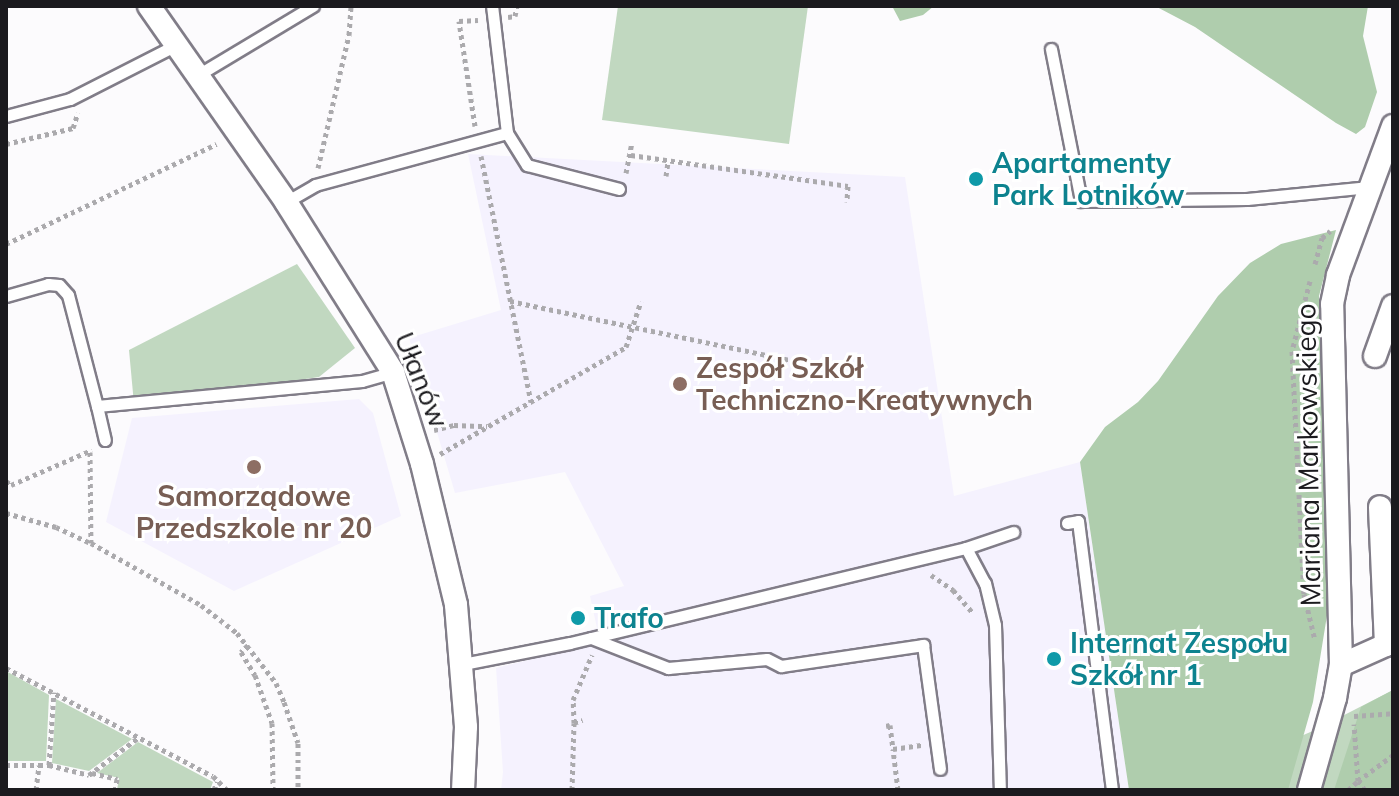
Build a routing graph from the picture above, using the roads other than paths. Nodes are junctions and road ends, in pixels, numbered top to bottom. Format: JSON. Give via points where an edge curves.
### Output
{"nodes":[{"id":1,"x":149,"y":6,"type":"edge"},
{"id":2,"x":313,"y":6,"type":"edge"},
{"id":3,"x":493,"y":12,"type":"edge"},
{"id":4,"x":176,"y":45,"type":"junction"},
{"id":5,"x":1051,"y":49,"type":"dead end"},
{"id":6,"x":198,"y":75,"type":"junction"},
{"id":7,"x":6,"y":116,"type":"edge"},
{"id":8,"x":1393,"y":126,"type":"edge"},
{"id":9,"x":507,"y":133,"type":"junction"},
{"id":10,"x":1386,"y":163,"type":"edge"},
{"id":11,"x":619,"y":189,"type":"road end"},
{"id":12,"x":1366,"y":197,"type":"junction"},
{"id":13,"x":286,"y":202,"type":"junction"},
{"id":14,"x":6,"y":296,"type":"edge"},
{"id":15,"x":1393,"y":306,"type":"edge"},
{"id":16,"x":1375,"y":356,"type":"dead end"},
{"id":17,"x":393,"y":372,"type":"junction"},
{"id":18,"x":97,"y":406,"type":"junction"},
{"id":19,"x":105,"y":440,"type":"road end"},
{"id":20,"x":1380,"y":507,"type":"dead end"},
{"id":21,"x":1067,"y":523,"type":"dead end"},
{"id":22,"x":1013,"y":532,"type":"dead end"},
{"id":23,"x":966,"y":548,"type":"junction"},
{"id":24,"x":594,"y":639,"type":"junction"},
{"id":25,"x":463,"y":664,"type":"junction"},
{"id":26,"x":1341,"y":665,"type":"junction"},
{"id":27,"x":940,"y":769,"type":"dead end"},
{"id":28,"x":463,"y":790,"type":"edge"},
{"id":29,"x":1000,"y":790,"type":"edge"},
{"id":30,"x":1112,"y":790,"type":"edge"},
{"id":31,"x":1309,"y":790,"type":"edge"}],
"edges":[{"from":1,"to":4,"type":"street","name":"Ułanów"},
{"from":2,"to":6,"type":"lane"},
{"from":3,"to":9,"type":"lane"},
{"from":4,"to":6,"type":"street","name":"Ułanów"},
{"from":4,"to":7,"type":"lane","via":[[84,92]]},
{"from":5,"to":12,"type":"lane","via":[[1081,201]]},
{"from":6,"to":13,"type":"street","name":"Ułanów"},
{"from":8,"to":10,"type":"street","name":"Mariana Markowskiego"},
{"from":9,"to":11,"type":"lane","via":[[527,165]]},
{"from":9,"to":13,"type":"lane","via":[[315,185]]},
{"from":10,"to":12,"type":"street","name":"Mariana Markowskiego"},
{"from":12,"to":26,"type":"street","name":"Mariana Markowskiego","via":[[1332,304]]},
{"from":13,"to":17,"type":"street","name":"Ułanów"},
{"from":14,"to":18,"type":"lane","via":[[48,284],[59,285],[68,295]]},
{"from":15,"to":16,"type":"street"},
{"from":17,"to":18,"type":"lane","via":[[362,381]]},
{"from":17,"to":25,"type":"street","name":"Ułanów","via":[[456,605]]},
{"from":18,"to":19,"type":"lane"},
{"from":20,"to":26,"type":"street","via":[[1386,645]]},
{"from":21,"to":30,"type":"lane","via":[[1078,521]]},
{"from":22,"to":23,"type":"lane"},
{"from":23,"to":24,"type":"lane"},
{"from":23,"to":29,"type":"lane","via":[[985,583],[995,625]]},
{"from":24,"to":25,"type":"lane"},
{"from":24,"to":27,"type":"lane","via":[[668,668],[767,659],[781,666],[923,645]]},
{"from":25,"to":28,"type":"street","name":"Ułanów"},
{"from":26,"to":31,"type":"street","name":"Mariana Markowskiego"}]}
